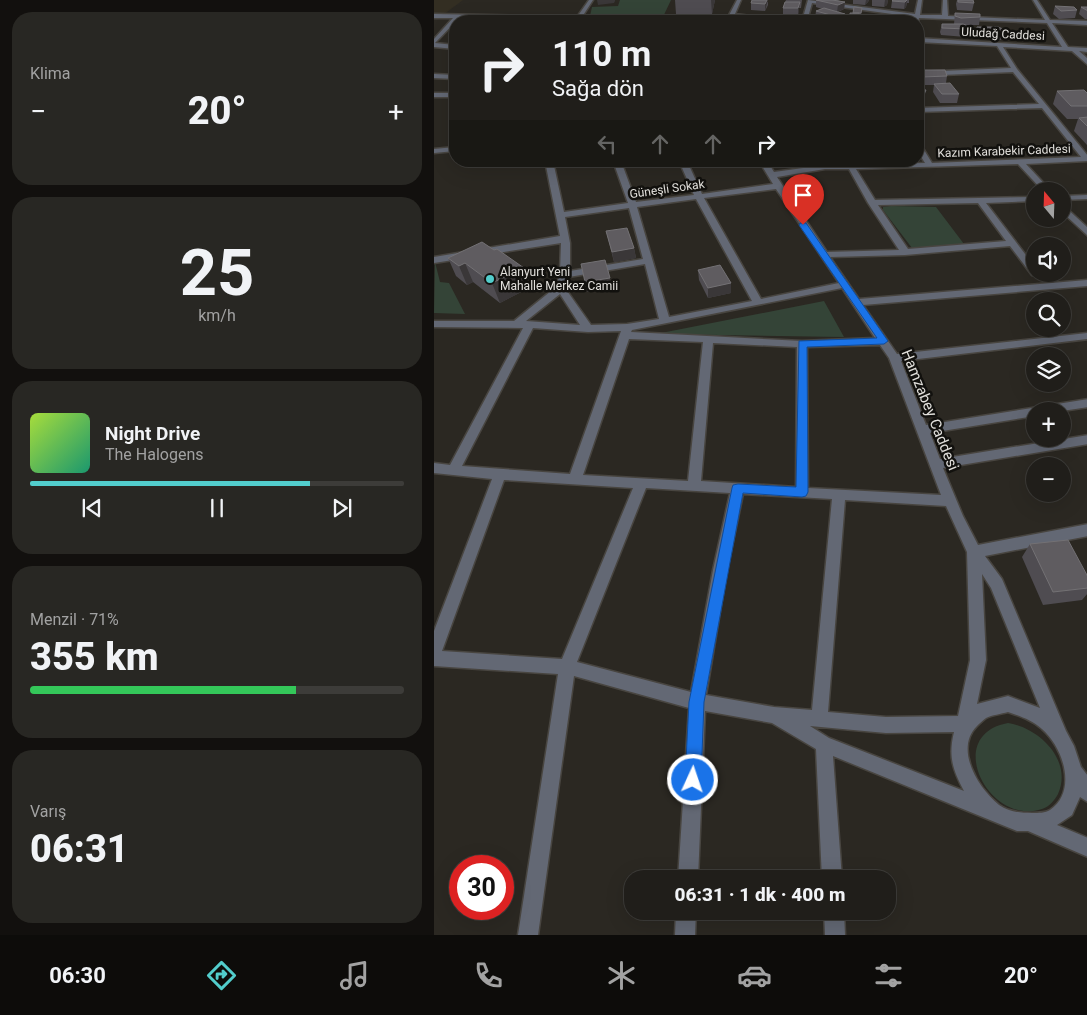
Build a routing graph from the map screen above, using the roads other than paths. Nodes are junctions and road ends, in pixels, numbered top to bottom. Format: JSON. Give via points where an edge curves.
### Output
{"nodes":[{"id":1,"x":591,"y":0,"type":"edge"},
{"id":2,"x":739,"y":0,"type":"edge"},
{"id":3,"x":810,"y":0,"type":"edge"},
{"id":4,"x":920,"y":0,"type":"edge"},
{"id":5,"x":944,"y":0,"type":"edge"},
{"id":6,"x":1035,"y":0,"type":"edge"},
{"id":7,"x":732,"y":14,"type":"joint"},
{"id":8,"x":581,"y":15,"type":"edge"},
{"id":9,"x":740,"y":15,"type":"edge"},
{"id":10,"x":806,"y":15,"type":"edge"},
{"id":11,"x":899,"y":15,"type":"edge"},
{"id":12,"x":918,"y":15,"type":"edge"},
{"id":13,"x":434,"y":16,"type":"edge"},
{"id":14,"x":449,"y":17,"type":"edge"},
{"id":15,"x":945,"y":17,"type":"junction"},
{"id":16,"x":924,"y":18,"type":"edge"},
{"id":17,"x":1050,"y":22,"type":"junction"},
{"id":18,"x":1087,"y":23,"type":"edge"},
{"id":19,"x":449,"y":26,"type":"edge"},
{"id":20,"x":924,"y":40,"type":"edge"},
{"id":21,"x":434,"y":44,"type":"edge"},
{"id":22,"x":449,"y":46,"type":"edge"},
{"id":23,"x":999,"y":46,"type":"junction"},
{"id":24,"x":1066,"y":49,"type":"junction"},
{"id":25,"x":1073,"y":49,"type":"junction"},
{"id":26,"x":1087,"y":50,"type":"edge"},
{"id":27,"x":1087,"y":63,"type":"edge"},
{"id":28,"x":1015,"y":70,"type":"junction"},
{"id":29,"x":924,"y":74,"type":"edge"},
{"id":30,"x":434,"y":76,"type":"edge"},
{"id":31,"x":449,"y":77,"type":"edge"},
{"id":32,"x":434,"y":95,"type":"edge"},
{"id":33,"x":449,"y":95,"type":"edge"},
{"id":34,"x":1043,"y":106,"type":"junction"},
{"id":35,"x":924,"y":110,"type":"edge"},
{"id":36,"x":449,"y":150,"type":"edge"},
{"id":37,"x":434,"y":151,"type":"edge"},
{"id":38,"x":924,"y":156,"type":"edge"},
{"id":39,"x":1087,"y":159,"type":"edge"},
{"id":40,"x":1020,"y":162,"type":"junction"},
{"id":41,"x":924,"y":165,"type":"edge"},
{"id":42,"x":930,"y":165,"type":"junction"},
{"id":43,"x":550,"y":167,"type":"edge"},
{"id":44,"x":619,"y":167,"type":"edge"},
{"id":45,"x":686,"y":167,"type":"edge"},
{"id":46,"x":767,"y":167,"type":"edge"},
{"id":47,"x":838,"y":167,"type":"edge"},
{"id":48,"x":852,"y":167,"type":"edge"},
{"id":49,"x":772,"y":175,"type":"junction"},
{"id":50,"x":1039,"y":182,"type":"edge"},
{"id":51,"x":777,"y":186,"type":"junction"},
{"id":52,"x":1087,"y":196,"type":"edge"},
{"id":53,"x":699,"y":197,"type":"junction"},
{"id":54,"x":1072,"y":197,"type":"edge"},
{"id":55,"x":979,"y":199,"type":"junction"},
{"id":56,"x":1026,"y":199,"type":"edge"},
{"id":57,"x":872,"y":203,"type":"junction"},
{"id":58,"x":633,"y":206,"type":"junction"},
{"id":59,"x":560,"y":215,"type":"junction"},
{"id":60,"x":1072,"y":218,"type":"edge"},
{"id":61,"x":1087,"y":234,"type":"edge"},
{"id":62,"x":566,"y":238,"type":"junction"},
{"id":63,"x":1012,"y":243,"type":"junction"},
{"id":64,"x":905,"y":252,"type":"junction"},
{"id":65,"x":824,"y":255,"type":"junction"},
{"id":66,"x":434,"y":260,"type":"edge"},
{"id":67,"x":1026,"y":260,"type":"edge"},
{"id":68,"x":648,"y":261,"type":"junction"},
{"id":69,"x":564,"y":275,"type":"junction"},
{"id":70,"x":1043,"y":282,"type":"edge"},
{"id":71,"x":1087,"y":283,"type":"edge"},
{"id":72,"x":845,"y":285,"type":"junction"},
{"id":73,"x":1047,"y":287,"type":"junction"},
{"id":74,"x":561,"y":289,"type":"junction"},
{"id":75,"x":758,"y":302,"type":"junction"},
{"id":76,"x":857,"y":302,"type":"junction"},
{"id":77,"x":665,"y":321,"type":"junction"},
{"id":78,"x":434,"y":324,"type":"edge"},
{"id":79,"x":516,"y":324,"type":"junction"},
{"id":80,"x":530,"y":325,"type":"junction"},
{"id":81,"x":588,"y":329,"type":"junction"},
{"id":82,"x":625,"y":331,"type":"junction"},
{"id":83,"x":1087,"y":336,"type":"edge"},
{"id":84,"x":708,"y":340,"type":"junction"},
{"id":85,"x":884,"y":341,"type":"junction"},
{"id":86,"x":802,"y":344,"type":"junction"},
{"id":87,"x":894,"y":358,"type":"junction"},
{"id":88,"x":1087,"y":403,"type":"edge"},
{"id":89,"x":1071,"y":406,"type":"edge"},
{"id":90,"x":1026,"y":414,"type":"edge"},
{"id":91,"x":924,"y":430,"type":"junction"},
{"id":92,"x":1087,"y":438,"type":"edge"},
{"id":93,"x":937,"y":464,"type":"junction"},
{"id":94,"x":434,"y":468,"type":"edge"},
{"id":95,"x":454,"y":469,"type":"junction"},
{"id":96,"x":500,"y":475,"type":"junction"},
{"id":97,"x":575,"y":479,"type":"junction"},
{"id":98,"x":642,"y":482,"type":"junction"},
{"id":99,"x":694,"y":486,"type":"junction"},
{"id":100,"x":738,"y":488,"type":"junction"},
{"id":101,"x":802,"y":492,"type":"junction"},
{"id":102,"x":838,"y":494,"type":"junction"},
{"id":103,"x":951,"y":501,"type":"junction"},
{"id":104,"x":1087,"y":530,"type":"edge"},
{"id":105,"x":974,"y":552,"type":"junction"},
{"id":106,"x":434,"y":651,"type":"edge"},
{"id":107,"x":434,"y":658,"type":"edge"},
{"id":108,"x":567,"y":667,"type":"junction"},
{"id":109,"x":697,"y":702,"type":"junction"},
{"id":110,"x":774,"y":715,"type":"junction"},
{"id":111,"x":819,"y":719,"type":"junction"},
{"id":112,"x":965,"y":724,"type":"junction"},
{"id":113,"x":1059,"y":734,"type":"junction"},
{"id":114,"x":824,"y":744,"type":"junction"},
{"id":115,"x":1074,"y":773,"type":"junction"},
{"id":116,"x":1087,"y":793,"type":"edge"},
{"id":117,"x":994,"y":812,"type":"junction"},
{"id":118,"x":1033,"y":824,"type":"junction"},
{"id":119,"x":1087,"y":848,"type":"edge"},
{"id":120,"x":688,"y":870,"type":"edge"},
{"id":121,"x":831,"y":870,"type":"edge"},
{"id":122,"x":686,"y":920,"type":"edge"},
{"id":123,"x":834,"y":920,"type":"edge"},
{"id":124,"x":528,"y":935,"type":"edge"},
{"id":125,"x":685,"y":935,"type":"edge"},
{"id":126,"x":835,"y":935,"type":"edge"}],
"edges":[{"from":1,"to":8,"type":"street"},
{"from":2,"to":7,"type":"street"},
{"from":3,"to":10,"type":"street"},
{"from":3,"to":11,"type":"street"},
{"from":4,"to":12,"type":"street"},
{"from":5,"to":15,"type":"street"},
{"from":6,"to":17,"type":"street"},
{"from":7,"to":9,"type":"street"},
{"from":13,"to":14,"type":"street"},
{"from":15,"to":16,"type":"street"},
{"from":15,"to":17,"type":"street"},
{"from":17,"to":18,"type":"street"},
{"from":17,"to":24,"type":"street"},
{"from":19,"to":21,"type":"street"},
{"from":20,"to":23,"type":"street","name":"Uludağ Caddesi"},
{"from":21,"to":22,"type":"street"},
{"from":23,"to":24,"type":"street","name":"Uludağ Caddesi"},
{"from":23,"to":28,"type":"street"},
{"from":24,"to":25,"type":"street","name":"Uludağ Caddesi"},
{"from":25,"to":26,"type":"street","name":"Uludağ Caddesi"},
{"from":25,"to":27,"type":"street"},
{"from":28,"to":29,"type":"street"},
{"from":28,"to":34,"type":"street"},
{"from":30,"to":31,"type":"street"},
{"from":32,"to":33,"type":"street"},
{"from":34,"to":35,"type":"street"},
{"from":34,"to":39,"type":"street"},
{"from":36,"to":37,"type":"street"},
{"from":38,"to":42,"type":"street"},
{"from":39,"to":40,"type":"street","name":"Kazım Karabekir Caddesi"},
{"from":40,"to":42,"type":"street","name":"Kazım Karabekir Caddesi"},
{"from":40,"to":50,"type":"street"},
{"from":41,"to":42,"type":"street","name":"Kazım Karabekir Caddesi"},
{"from":43,"to":59,"type":"street"},
{"from":44,"to":58,"type":"street"},
{"from":45,"to":53,"type":"street"},
{"from":46,"to":49,"type":"street","name":"Hamzabey Caddesi"},
{"from":47,"to":49,"type":"street","name":"Kazım Karabekir Caddesi"},
{"from":48,"to":57,"type":"street"},
{"from":49,"to":51,"type":"street","name":"Hamzabey Caddesi"},
{"from":51,"to":53,"type":"street","name":"Güneşli Sokak"},
{"from":51,"to":65,"type":"street","name":"Hamzabey Caddesi"},
{"from":52,"to":54,"type":"street"},
{"from":53,"to":58,"type":"street","name":"Güneşli Sokak"},
{"from":53,"to":75,"type":"street"},
{"from":55,"to":56,"type":"street"},
{"from":55,"to":57,"type":"street"},
{"from":55,"to":63,"type":"street"},
{"from":57,"to":64,"type":"street"},
{"from":58,"to":59,"type":"street","name":"Güneşli Sokak"},
{"from":58,"to":68,"type":"street"},
{"from":59,"to":62,"type":"street"},
{"from":60,"to":61,"type":"street"},
{"from":62,"to":66,"type":"street"},
{"from":62,"to":69,"type":"street"},
{"from":63,"to":64,"type":"street"},
{"from":63,"to":67,"type":"street"},
{"from":64,"to":65,"type":"street"},
{"from":65,"to":72,"type":"street","name":"Hamzabey Caddesi"},
{"from":68,"to":69,"type":"street"},
{"from":68,"to":77,"type":"street"},
{"from":69,"to":74,"type":"street"},
{"from":70,"to":73,"type":"street"},
{"from":71,"to":73,"type":"street"},
{"from":72,"to":75,"type":"street"},
{"from":72,"to":76,"type":"street","name":"Hamzabey Caddesi"},
{"from":73,"to":76,"type":"street"},
{"from":74,"to":79,"type":"street"},
{"from":74,"to":81,"type":"street"},
{"from":75,"to":77,"type":"street"},
{"from":76,"to":85,"type":"street","name":"Hamzabey Caddesi"},
{"from":77,"to":82,"type":"street"},
{"from":78,"to":79,"type":"street"},
{"from":79,"to":80,"type":"street"},
{"from":80,"to":81,"type":"street"},
{"from":80,"to":95,"type":"street"},
{"from":81,"to":82,"type":"street"},
{"from":82,"to":84,"type":"street"},
{"from":82,"to":97,"type":"street"},
{"from":83,"to":87,"type":"street"},
{"from":84,"to":86,"type":"street"},
{"from":84,"to":99,"type":"street"},
{"from":85,"to":86,"type":"street"},
{"from":85,"to":87,"type":"street","name":"Hamzabey Caddesi"},
{"from":86,"to":101,"type":"street"},
{"from":87,"to":91,"type":"street","name":"Hamzabey Caddesi"},
{"from":88,"to":89,"type":"street"},
{"from":90,"to":91,"type":"street"},
{"from":91,"to":93,"type":"street","name":"Hamzabey Caddesi"},
{"from":92,"to":93,"type":"street"},
{"from":93,"to":103,"type":"street","name":"Hamzabey Caddesi"},
{"from":94,"to":95,"type":"street"},
{"from":95,"to":96,"type":"street"},
{"from":96,"to":97,"type":"street"},
{"from":96,"to":106,"type":"street"},
{"from":97,"to":98,"type":"street"},
{"from":98,"to":99,"type":"street"},
{"from":98,"to":108,"type":"street"},
{"from":99,"to":100,"type":"street"},
{"from":100,"to":101,"type":"street"},
{"from":100,"to":109,"type":"street"},
{"from":101,"to":102,"type":"street"},
{"from":102,"to":103,"type":"street"},
{"from":102,"to":111,"type":"street"},
{"from":103,"to":105,"type":"street","name":"Hamzabey Caddesi"},
{"from":104,"to":105,"type":"street"},
{"from":105,"to":112,"type":"street","via":[[978,660]]},
{"from":105,"to":113,"type":"street","via":[[997,584]]},
{"from":107,"to":108,"type":"street"},
{"from":108,"to":109,"type":"street"},
{"from":108,"to":124,"type":"street"},
{"from":109,"to":110,"type":"street"},
{"from":109,"to":120,"type":"street"},
{"from":110,"to":111,"type":"street"},
{"from":110,"to":114,"type":"street"},
{"from":111,"to":112,"type":"street","via":[[886,725]]},
{"from":112,"to":113,"type":"street","via":[[976,712],[991,705],[1008,704],[1044,719]]},
{"from":112,"to":117,"type":"street","via":[[960,740],[965,778],[977,797]]},
{"from":113,"to":115,"type":"street","via":[[1070,753]]},
{"from":114,"to":117,"type":"street"},
{"from":114,"to":121,"type":"street"},
{"from":115,"to":116,"type":"street"},
{"from":115,"to":118,"type":"street","via":[[1073,793],[1065,809],[1050,820]]},
{"from":117,"to":118,"type":"street","via":[[1013,822]]},
{"from":118,"to":119,"type":"street"},
{"from":122,"to":125,"type":"street"},
{"from":123,"to":126,"type":"street"}]}
